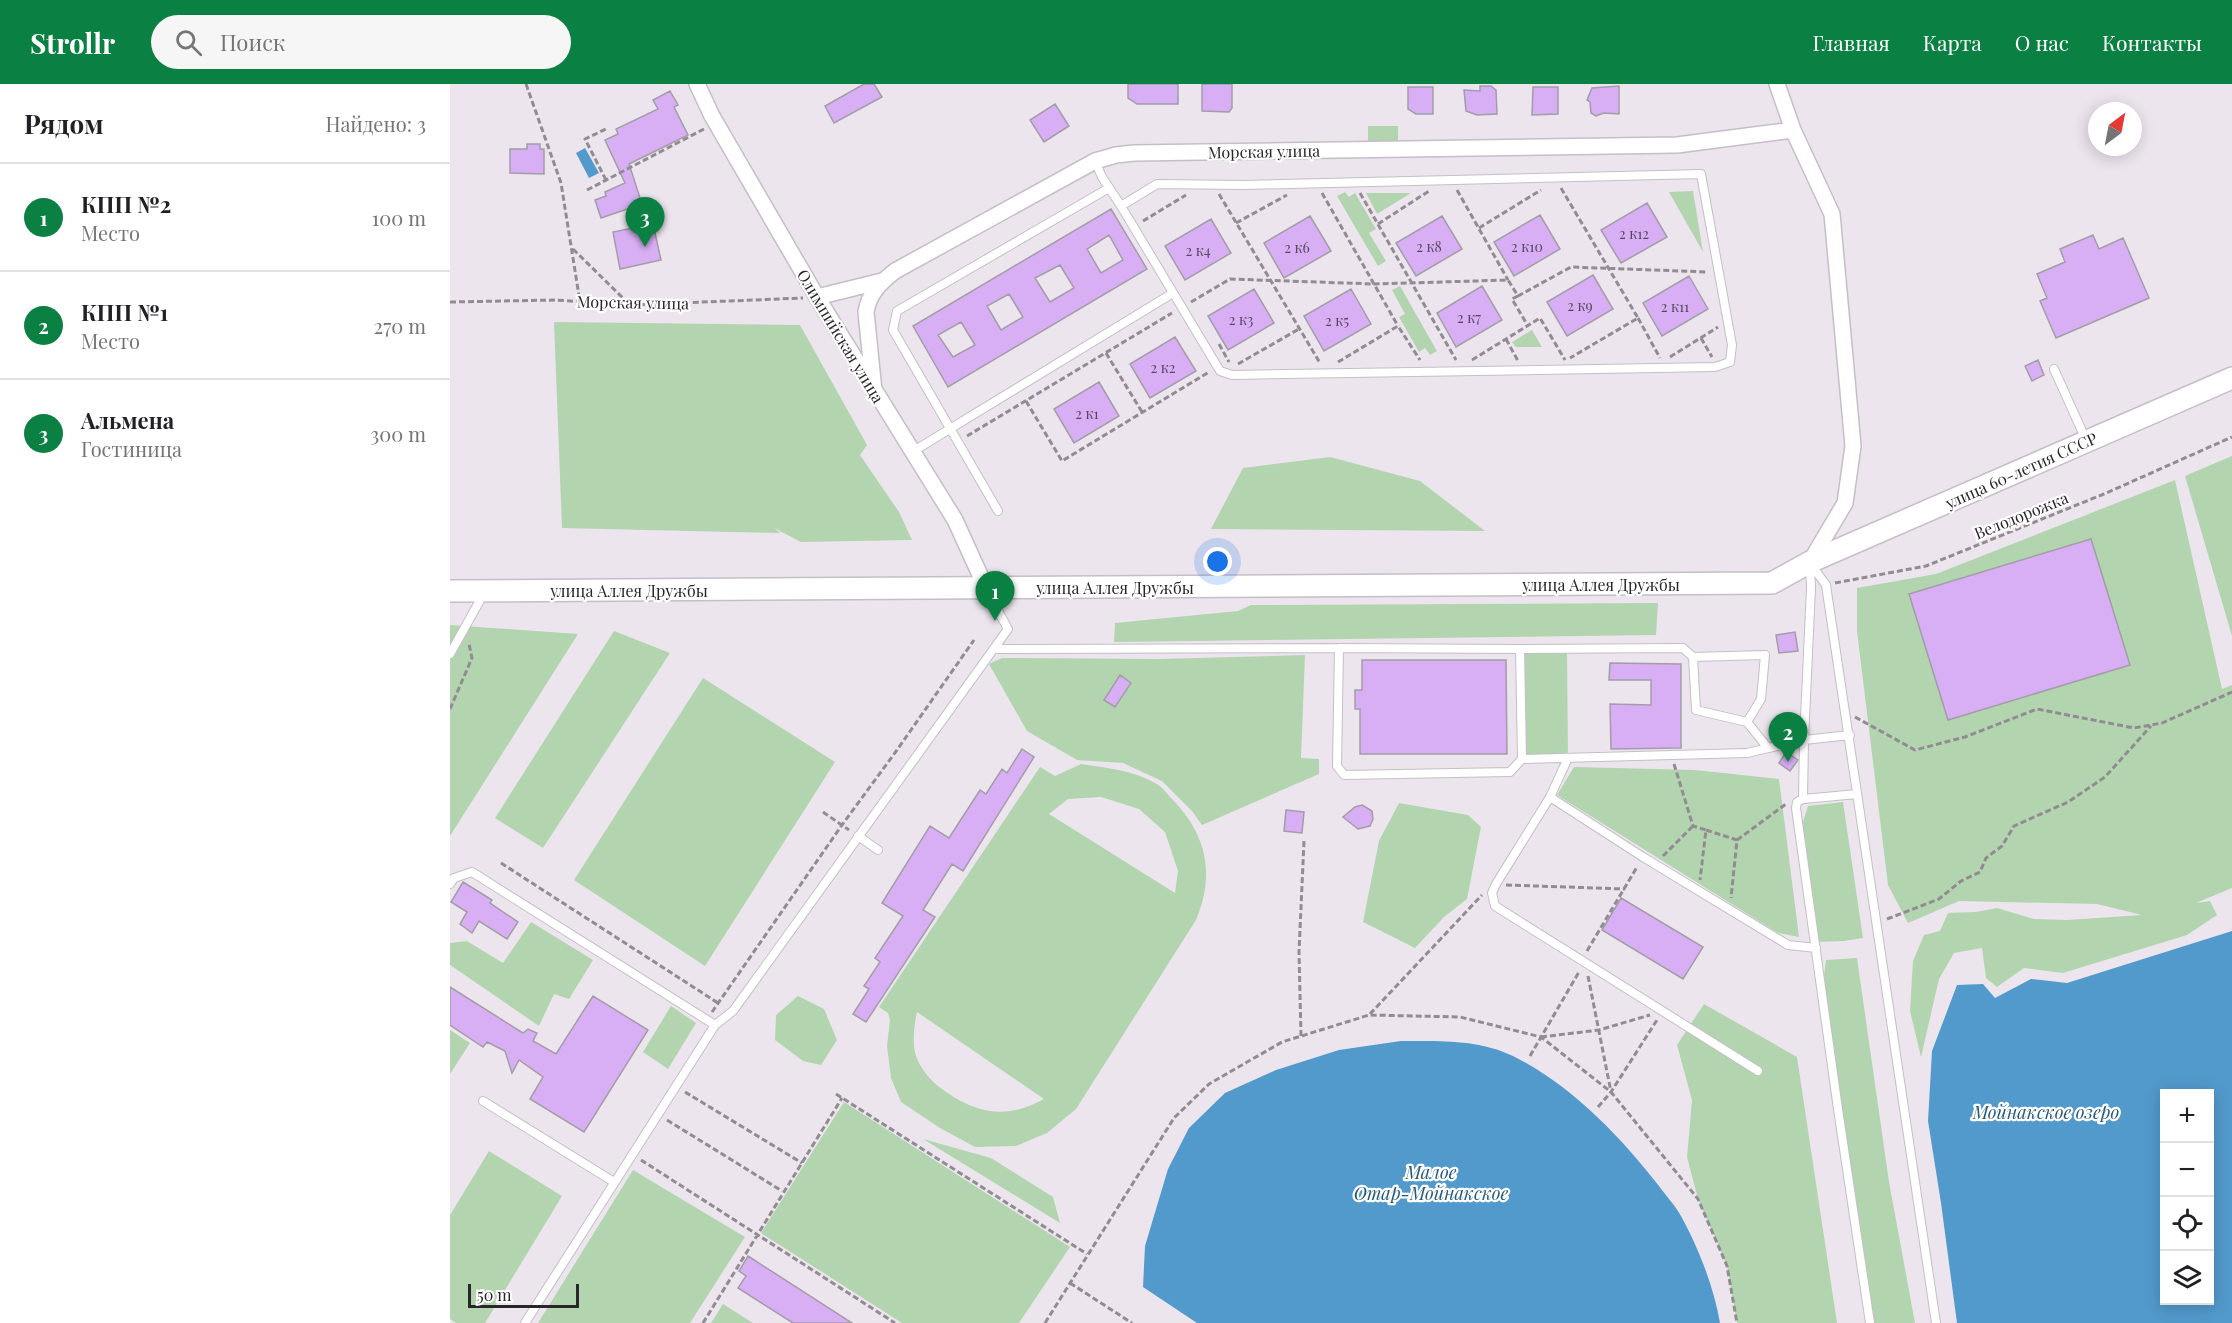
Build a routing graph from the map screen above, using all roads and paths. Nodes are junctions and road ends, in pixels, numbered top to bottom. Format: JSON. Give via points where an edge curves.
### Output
{"nodes":[{"id":1,"x":526,"y":84,"type":"edge"},
{"id":2,"x":696,"y":84,"type":"edge"},
{"id":3,"x":1777,"y":84,"type":"edge"},
{"id":4,"x":716,"y":123,"type":"junction"},
{"id":5,"x":608,"y":128,"type":"dead end"},
{"id":6,"x":1793,"y":130,"type":"junction"},
{"id":7,"x":1095,"y":161,"type":"junction"},
{"id":8,"x":606,"y":180,"type":"junction"},
{"id":9,"x":1209,"y":184,"type":"junction"},
{"id":10,"x":1318,"y":186,"type":"dead end"},
{"id":11,"x":1356,"y":186,"type":"dead end"},
{"id":12,"x":1438,"y":186,"type":"dead end"},
{"id":13,"x":1466,"y":186,"type":"dead end"},
{"id":14,"x":1535,"y":186,"type":"dead end"},
{"id":15,"x":1571,"y":186,"type":"dead end"},
{"id":16,"x":1109,"y":188,"type":"junction"},
{"id":17,"x":587,"y":190,"type":"dead end"},
{"id":18,"x":1293,"y":191,"type":"dead end"},
{"id":19,"x":1121,"y":206,"type":"junction"},
{"id":20,"x":1236,"y":223,"type":"junction"},
{"id":21,"x":1378,"y":224,"type":"junction"},
{"id":22,"x":1479,"y":228,"type":"junction"},
{"id":23,"x":1149,"y":230,"type":"dead end"},
{"id":24,"x":572,"y":248,"type":"junction"},
{"id":25,"x":1609,"y":268,"type":"junction"},
{"id":26,"x":1719,"y":272,"type":"junction"},
{"id":27,"x":1508,"y":280,"type":"junction"},
{"id":28,"x":882,"y":281,"type":"junction"},
{"id":29,"x":1270,"y":281,"type":"junction"},
{"id":30,"x":1412,"y":283,"type":"junction"},
{"id":31,"x":1374,"y":284,"type":"junction"},
{"id":32,"x":1173,"y":293,"type":"junction"},
{"id":33,"x":1518,"y":296,"type":"junction"},
{"id":34,"x":817,"y":297,"type":"junction"},
{"id":35,"x":450,"y":302,"type":"edge"},
{"id":36,"x":580,"y":302,"type":"junction"},
{"id":37,"x":630,"y":305,"type":"junction"},
{"id":38,"x":1182,"y":307,"type":"junction"},
{"id":39,"x":1638,"y":318,"type":"junction"},
{"id":40,"x":1723,"y":325,"type":"dead end"},
{"id":41,"x":1398,"y":326,"type":"junction"},
{"id":42,"x":1528,"y":326,"type":"junction"},
{"id":43,"x":1299,"y":328,"type":"junction"},
{"id":44,"x":1701,"y":338,"type":"junction"},
{"id":45,"x":1506,"y":339,"type":"junction"},
{"id":46,"x":1216,"y":340,"type":"dead end"},
{"id":47,"x":1106,"y":353,"type":"junction"},
{"id":48,"x":1228,"y":360,"type":"junction"},
{"id":49,"x":1428,"y":360,"type":"dead end"},
{"id":50,"x":1447,"y":360,"type":"dead end"},
{"id":51,"x":1456,"y":360,"type":"junction"},
{"id":52,"x":1470,"y":360,"type":"junction"},
{"id":53,"x":1480,"y":360,"type":"dead end"},
{"id":54,"x":1509,"y":361,"type":"dead end"},
{"id":55,"x":1559,"y":361,"type":"dead end"},
{"id":56,"x":1566,"y":361,"type":"junction"},
{"id":57,"x":1576,"y":361,"type":"dead end"},
{"id":58,"x":1651,"y":361,"type":"dead end"},
{"id":59,"x":1662,"y":361,"type":"junction"},
{"id":60,"x":1674,"y":361,"type":"dead end"},
{"id":61,"x":1708,"y":362,"type":"dead end"},
{"id":62,"x":1333,"y":365,"type":"dead end"},
{"id":63,"x":1217,"y":367,"type":"junction"},
{"id":64,"x":2054,"y":369,"type":"dead end"},
{"id":65,"x":1324,"y":370,"type":"dead end"},
{"id":66,"x":2232,"y":378,"type":"edge"},
{"id":67,"x":874,"y":391,"type":"junction"},
{"id":68,"x":1026,"y":401,"type":"junction"},
{"id":69,"x":1142,"y":412,"type":"junction"},
{"id":70,"x":950,"y":428,"type":"junction"},
{"id":71,"x":2232,"y":437,"type":"edge"},
{"id":72,"x":958,"y":442,"type":"junction"},
{"id":73,"x":2086,"y":442,"type":"junction"},
{"id":74,"x":912,"y":452,"type":"junction"},
{"id":75,"x":998,"y":511,"type":"dead end"},
{"id":76,"x":1809,"y":562,"type":"junction"},
{"id":77,"x":1826,"y":585,"type":"junction"},
{"id":78,"x":986,"y":588,"type":"junction"},
{"id":79,"x":450,"y":591,"type":"edge"},
{"id":80,"x":485,"y":591,"type":"junction"},
{"id":81,"x":464,"y":629,"type":"junction"},
{"id":82,"x":974,"y":640,"type":"dead end"},
{"id":83,"x":1339,"y":648,"type":"junction"},
{"id":84,"x":994,"y":649,"type":"junction"},
{"id":85,"x":1520,"y":649,"type":"junction"},
{"id":86,"x":450,"y":654,"type":"edge"},
{"id":87,"x":1694,"y":657,"type":"junction"},
{"id":88,"x":2232,"y":692,"type":"edge"},
{"id":89,"x":450,"y":709,"type":"edge"},
{"id":90,"x":1846,"y":712,"type":"junction"},
{"id":91,"x":1747,"y":722,"type":"junction"},
{"id":92,"x":2152,"y":725,"type":"junction"},
{"id":93,"x":1850,"y":735,"type":"junction"},
{"id":94,"x":1804,"y":740,"type":"junction"},
{"id":95,"x":1768,"y":748,"type":"junction"},
{"id":96,"x":1671,"y":755,"type":"junction"},
{"id":97,"x":1568,"y":758,"type":"junction"},
{"id":98,"x":1522,"y":759,"type":"junction"},
{"id":99,"x":1857,"y":794,"type":"junction"},
{"id":100,"x":1550,"y":797,"type":"junction"},
{"id":101,"x":1803,"y":799,"type":"junction"},
{"id":102,"x":1786,"y":804,"type":"dead end"},
{"id":103,"x":823,"y":812,"type":"dead end"},
{"id":104,"x":842,"y":825,"type":"junction"},
{"id":105,"x":1694,"y":825,"type":"junction"},
{"id":106,"x":1706,"y":830,"type":"junction"},
{"id":107,"x":858,"y":836,"type":"junction"},
{"id":108,"x":1737,"y":840,"type":"junction"},
{"id":109,"x":1304,"y":841,"type":"dead end"},
{"id":110,"x":878,"y":850,"type":"dead end"},
{"id":111,"x":1643,"y":857,"type":"junction"},
{"id":112,"x":501,"y":863,"type":"dead end"},
{"id":113,"x":1654,"y":864,"type":"junction"},
{"id":114,"x":450,"y":884,"type":"edge"},
{"id":115,"x":1496,"y":884,"type":"junction"},
{"id":116,"x":1625,"y":889,"type":"junction"},
{"id":117,"x":1699,"y":891,"type":"junction"},
{"id":118,"x":1730,"y":910,"type":"junction"},
{"id":119,"x":1876,"y":923,"type":"junction"},
{"id":120,"x":1816,"y":948,"type":"junction"},
{"id":121,"x":1583,"y":961,"type":"junction"},
{"id":122,"x":718,"y":1003,"type":"junction"},
{"id":123,"x":1662,"y":1011,"type":"junction"},
{"id":124,"x":1369,"y":1015,"type":"junction"},
{"id":125,"x":706,"y":1020,"type":"junction"},
{"id":126,"x":715,"y":1025,"type":"junction"},
{"id":127,"x":1599,"y":1030,"type":"junction"},
{"id":128,"x":1301,"y":1036,"type":"junction"},
{"id":129,"x":1541,"y":1036,"type":"junction"},
{"id":130,"x":1530,"y":1056,"type":"dead end"},
{"id":131,"x":1758,"y":1071,"type":"dead end"},
{"id":132,"x":676,"y":1086,"type":"junction"},
{"id":133,"x":1611,"y":1092,"type":"junction"},
{"id":134,"x":836,"y":1094,"type":"dead end"},
{"id":135,"x":842,"y":1098,"type":"junction"},
{"id":136,"x":483,"y":1101,"type":"dead end"},
{"id":137,"x":1598,"y":1107,"type":"dead end"},
{"id":138,"x":658,"y":1114,"type":"junction"},
{"id":139,"x":632,"y":1155,"type":"junction"},
{"id":140,"x":802,"y":1163,"type":"junction"},
{"id":141,"x":614,"y":1182,"type":"junction"},
{"id":142,"x":782,"y":1191,"type":"dead end"},
{"id":143,"x":758,"y":1234,"type":"junction"},
{"id":144,"x":1088,"y":1255,"type":"junction"},
{"id":145,"x":1070,"y":1283,"type":"junction"},
{"id":146,"x":525,"y":1323,"type":"edge"},
{"id":147,"x":702,"y":1323,"type":"edge"},
{"id":148,"x":895,"y":1323,"type":"edge"},
{"id":149,"x":1045,"y":1323,"type":"edge"},
{"id":150,"x":1132,"y":1323,"type":"edge"},
{"id":151,"x":1737,"y":1323,"type":"edge"},
{"id":152,"x":1870,"y":1323,"type":"edge"},
{"id":153,"x":1936,"y":1323,"type":"edge"}],
"edges":[{"from":1,"to":24,"type":"path","via":[[561,183]]},
{"from":2,"to":4,"type":"street","name":"Олимпийская улица"},
{"from":3,"to":6,"type":"street"},
{"from":4,"to":8,"type":"path"},
{"from":4,"to":34,"type":"street","name":"Олимпийская улица"},
{"from":5,"to":8,"type":"path","via":[[585,139]]},
{"from":6,"to":7,"type":"street","name":"Морская улица","via":[[1677,145],[1134,153]]},
{"from":6,"to":76,"type":"street","via":[[1832,214],[1853,446],[1845,502]]},
{"from":7,"to":16,"type":"lane"},
{"from":7,"to":28,"type":"street","name":"Морская улица"},
{"from":8,"to":17,"type":"path"},
{"from":9,"to":19,"type":"lane","via":[[1156,184]]},
{"from":9,"to":20,"type":"path"},
{"from":9,"to":23,"type":"path","via":[[1143,220]]},
{"from":9,"to":26,"type":"lane","via":[[1701,174]]},
{"from":10,"to":31,"type":"path"},
{"from":11,"to":21,"type":"path"},
{"from":12,"to":21,"type":"path"},
{"from":13,"to":22,"type":"path","via":[[1454,186]]},
{"from":14,"to":22,"type":"path","via":[[1547,186]]},
{"from":15,"to":25,"type":"path","via":[[1559,186]]},
{"from":16,"to":19,"type":"lane"},
{"from":16,"to":70,"type":"lane","via":[[897,311],[893,330]]},
{"from":18,"to":20,"type":"path"},
{"from":19,"to":32,"type":"lane"},
{"from":20,"to":29,"type":"path"},
{"from":21,"to":30,"type":"path"},
{"from":22,"to":27,"type":"path"},
{"from":24,"to":36,"type":"path"},
{"from":24,"to":37,"type":"path"},
{"from":25,"to":26,"type":"path"},
{"from":25,"to":33,"type":"path","via":[[1571,267]]},
{"from":25,"to":39,"type":"path"},
{"from":26,"to":63,"type":"lane","via":[[1732,345],[1730,362],[1715,367],[1232,375]]},
{"from":27,"to":30,"type":"path"},
{"from":27,"to":33,"type":"path"},
{"from":28,"to":34,"type":"street"},
{"from":28,"to":67,"type":"street","name":"Морская улица","via":[[868,301],[866,312]]},
{"from":29,"to":31,"type":"path"},
{"from":29,"to":38,"type":"path","via":[[1230,279]]},
{"from":29,"to":43,"type":"path"},
{"from":30,"to":31,"type":"path"},
{"from":30,"to":51,"type":"path"},
{"from":31,"to":41,"type":"path"},
{"from":32,"to":38,"type":"lane"},
{"from":32,"to":70,"type":"lane"},
{"from":33,"to":42,"type":"path","via":[[1512,299]]},
{"from":34,"to":37,"type":"path","name":"Морская улица"},
{"from":34,"to":67,"type":"street","name":"Олимпийская улица"},
{"from":35,"to":36,"type":"path","name":"Морская улица"},
{"from":36,"to":37,"type":"path","name":"Морская улица"},
{"from":38,"to":47,"type":"path"},
{"from":38,"to":63,"type":"lane"},
{"from":39,"to":56,"type":"path"},
{"from":39,"to":59,"type":"path"},
{"from":40,"to":44,"type":"path"},
{"from":41,"to":49,"type":"path","via":[[1419,360]]},
{"from":41,"to":62,"type":"path"},
{"from":42,"to":45,"type":"path"},
{"from":42,"to":56,"type":"path","via":[[1540,318]]},
{"from":43,"to":48,"type":"path","via":[[1233,367]]},
{"from":43,"to":65,"type":"path"},
{"from":44,"to":59,"type":"path"},
{"from":44,"to":61,"type":"path","via":[[1716,359]]},
{"from":45,"to":52,"type":"path"},
{"from":45,"to":54,"type":"path","via":[[1518,361]]},
{"from":46,"to":48,"type":"path"},
{"from":47,"to":68,"type":"path"},
{"from":47,"to":69,"type":"path"},
{"from":48,"to":63,"type":"path"},
{"from":50,"to":51,"type":"path"},
{"from":51,"to":52,"type":"path"},
{"from":52,"to":53,"type":"path"},
{"from":55,"to":56,"type":"path"},
{"from":56,"to":57,"type":"path"},
{"from":58,"to":59,"type":"path"},
{"from":59,"to":60,"type":"path"},
{"from":63,"to":69,"type":"path"},
{"from":64,"to":73,"type":"lane"},
{"from":66,"to":73,"type":"main road","name":"улица 60-летия СССР"},
{"from":67,"to":74,"type":"street","name":"Олимпийская улица"},
{"from":68,"to":69,"type":"path","via":[[1062,460]]},
{"from":68,"to":72,"type":"path"},
{"from":70,"to":72,"type":"lane"},
{"from":70,"to":74,"type":"lane"},
{"from":71,"to":77,"type":"path","name":"Велодорожка","via":[[1926,567]]},
{"from":72,"to":75,"type":"lane"},
{"from":73,"to":76,"type":"main road","name":"улица 60-летия СССР"},
{"from":74,"to":78,"type":"street","name":"Олимпийская улица","via":[[955,520]]},
{"from":76,"to":77,"type":"lane"},
{"from":76,"to":78,"type":"main road","name":"улица Аллея Дружбы","via":[[1772,583]]},
{"from":76,"to":94,"type":"lane"},
{"from":77,"to":90,"type":"lane"},
{"from":78,"to":80,"type":"main road","name":"улица Аллея Дружбы"},
{"from":78,"to":84,"type":"lane","via":[[1008,629]]},
{"from":79,"to":80,"type":"main road","name":"улица Аллея Дружбы"},
{"from":80,"to":81,"type":"lane"},
{"from":81,"to":86,"type":"lane"},
{"from":81,"to":89,"type":"path","via":[[472,658]]},
{"from":82,"to":104,"type":"path"},
{"from":83,"to":84,"type":"lane"},
{"from":83,"to":85,"type":"lane"},
{"from":83,"to":98,"type":"lane","via":[[1337,766],[1344,775],[1510,772]]},
{"from":84,"to":107,"type":"lane"},
{"from":85,"to":87,"type":"lane","via":[[1683,648]]},
{"from":85,"to":98,"type":"lane"},
{"from":87,"to":91,"type":"lane","via":[[1696,710]]},
{"from":87,"to":91,"type":"lane","via":[[1765,655],[1761,699]]},
{"from":88,"to":92,"type":"path"},
{"from":90,"to":92,"type":"path","via":[[1915,750],[1965,737],[2037,709],[2134,728]]},
{"from":90,"to":93,"type":"lane"},
{"from":91,"to":95,"type":"lane"},
{"from":92,"to":119,"type":"path","via":[[2105,777],[2068,802],[2014,826],[2002,846],[1986,858],[1980,872],[1938,899]]},
{"from":93,"to":94,"type":"lane"},
{"from":93,"to":99,"type":"lane"},
{"from":94,"to":95,"type":"lane"},
{"from":94,"to":101,"type":"lane"},
{"from":95,"to":96,"type":"lane","via":[[1747,753]]},
{"from":96,"to":97,"type":"lane"},
{"from":96,"to":105,"type":"path"},
{"from":97,"to":98,"type":"lane"},
{"from":97,"to":100,"type":"lane"},
{"from":99,"to":101,"type":"lane"},
{"from":99,"to":119,"type":"lane"},
{"from":100,"to":111,"type":"lane"},
{"from":100,"to":115,"type":"lane"},
{"from":101,"to":120,"type":"lane","via":[[1796,808]]},
{"from":102,"to":108,"type":"path"},
{"from":103,"to":104,"type":"path"},
{"from":104,"to":107,"type":"path"},
{"from":104,"to":122,"type":"path"},
{"from":105,"to":106,"type":"path"},
{"from":105,"to":113,"type":"path"},
{"from":106,"to":108,"type":"path"},
{"from":106,"to":117,"type":"path"},
{"from":107,"to":110,"type":"lane"},
{"from":107,"to":126,"type":"lane","via":[[733,1011]]},
{"from":108,"to":118,"type":"path"},
{"from":109,"to":128,"type":"path","via":[[1299,952]]},
{"from":111,"to":113,"type":"lane"},
{"from":111,"to":116,"type":"path"},
{"from":112,"to":122,"type":"path"},
{"from":113,"to":117,"type":"lane"},
{"from":114,"to":125,"type":"lane","via":[[454,878],[472,872]]},
{"from":115,"to":116,"type":"path"},
{"from":115,"to":121,"type":"lane","via":[[1492,893],[1495,906]]},
{"from":115,"to":124,"type":"path"},
{"from":116,"to":121,"type":"path"},
{"from":117,"to":118,"type":"lane"},
{"from":118,"to":120,"type":"lane","via":[[1788,945]]},
{"from":119,"to":153,"type":"lane"},
{"from":120,"to":152,"type":"lane"},
{"from":121,"to":123,"type":"lane"},
{"from":121,"to":127,"type":"path"},
{"from":121,"to":129,"type":"path"},
{"from":122,"to":125,"type":"path"},
{"from":123,"to":127,"type":"path"},
{"from":123,"to":131,"type":"lane"},
{"from":123,"to":133,"type":"path"},
{"from":124,"to":128,"type":"path"},
{"from":124,"to":129,"type":"path","via":[[1460,1017]]},
{"from":125,"to":126,"type":"lane"},
{"from":126,"to":132,"type":"lane"},
{"from":127,"to":129,"type":"path"},
{"from":127,"to":133,"type":"path"},
{"from":128,"to":144,"type":"path","via":[[1282,1042],[1209,1084],[1174,1118]]},
{"from":129,"to":130,"type":"path"},
{"from":129,"to":133,"type":"path"},
{"from":132,"to":138,"type":"lane"},
{"from":132,"to":140,"type":"path"},
{"from":133,"to":137,"type":"path"},
{"from":133,"to":151,"type":"path","via":[[1698,1199],[1727,1266]]},
{"from":134,"to":135,"type":"path"},
{"from":135,"to":140,"type":"path"},
{"from":135,"to":144,"type":"path"},
{"from":136,"to":141,"type":"lane"},
{"from":138,"to":139,"type":"lane"},
{"from":138,"to":142,"type":"path"},
{"from":139,"to":141,"type":"lane"},
{"from":139,"to":143,"type":"path"},
{"from":140,"to":143,"type":"path"},
{"from":141,"to":146,"type":"lane"},
{"from":143,"to":147,"type":"path"},
{"from":143,"to":148,"type":"path"},
{"from":144,"to":145,"type":"path"},
{"from":145,"to":149,"type":"path"},
{"from":145,"to":150,"type":"path"}]}
